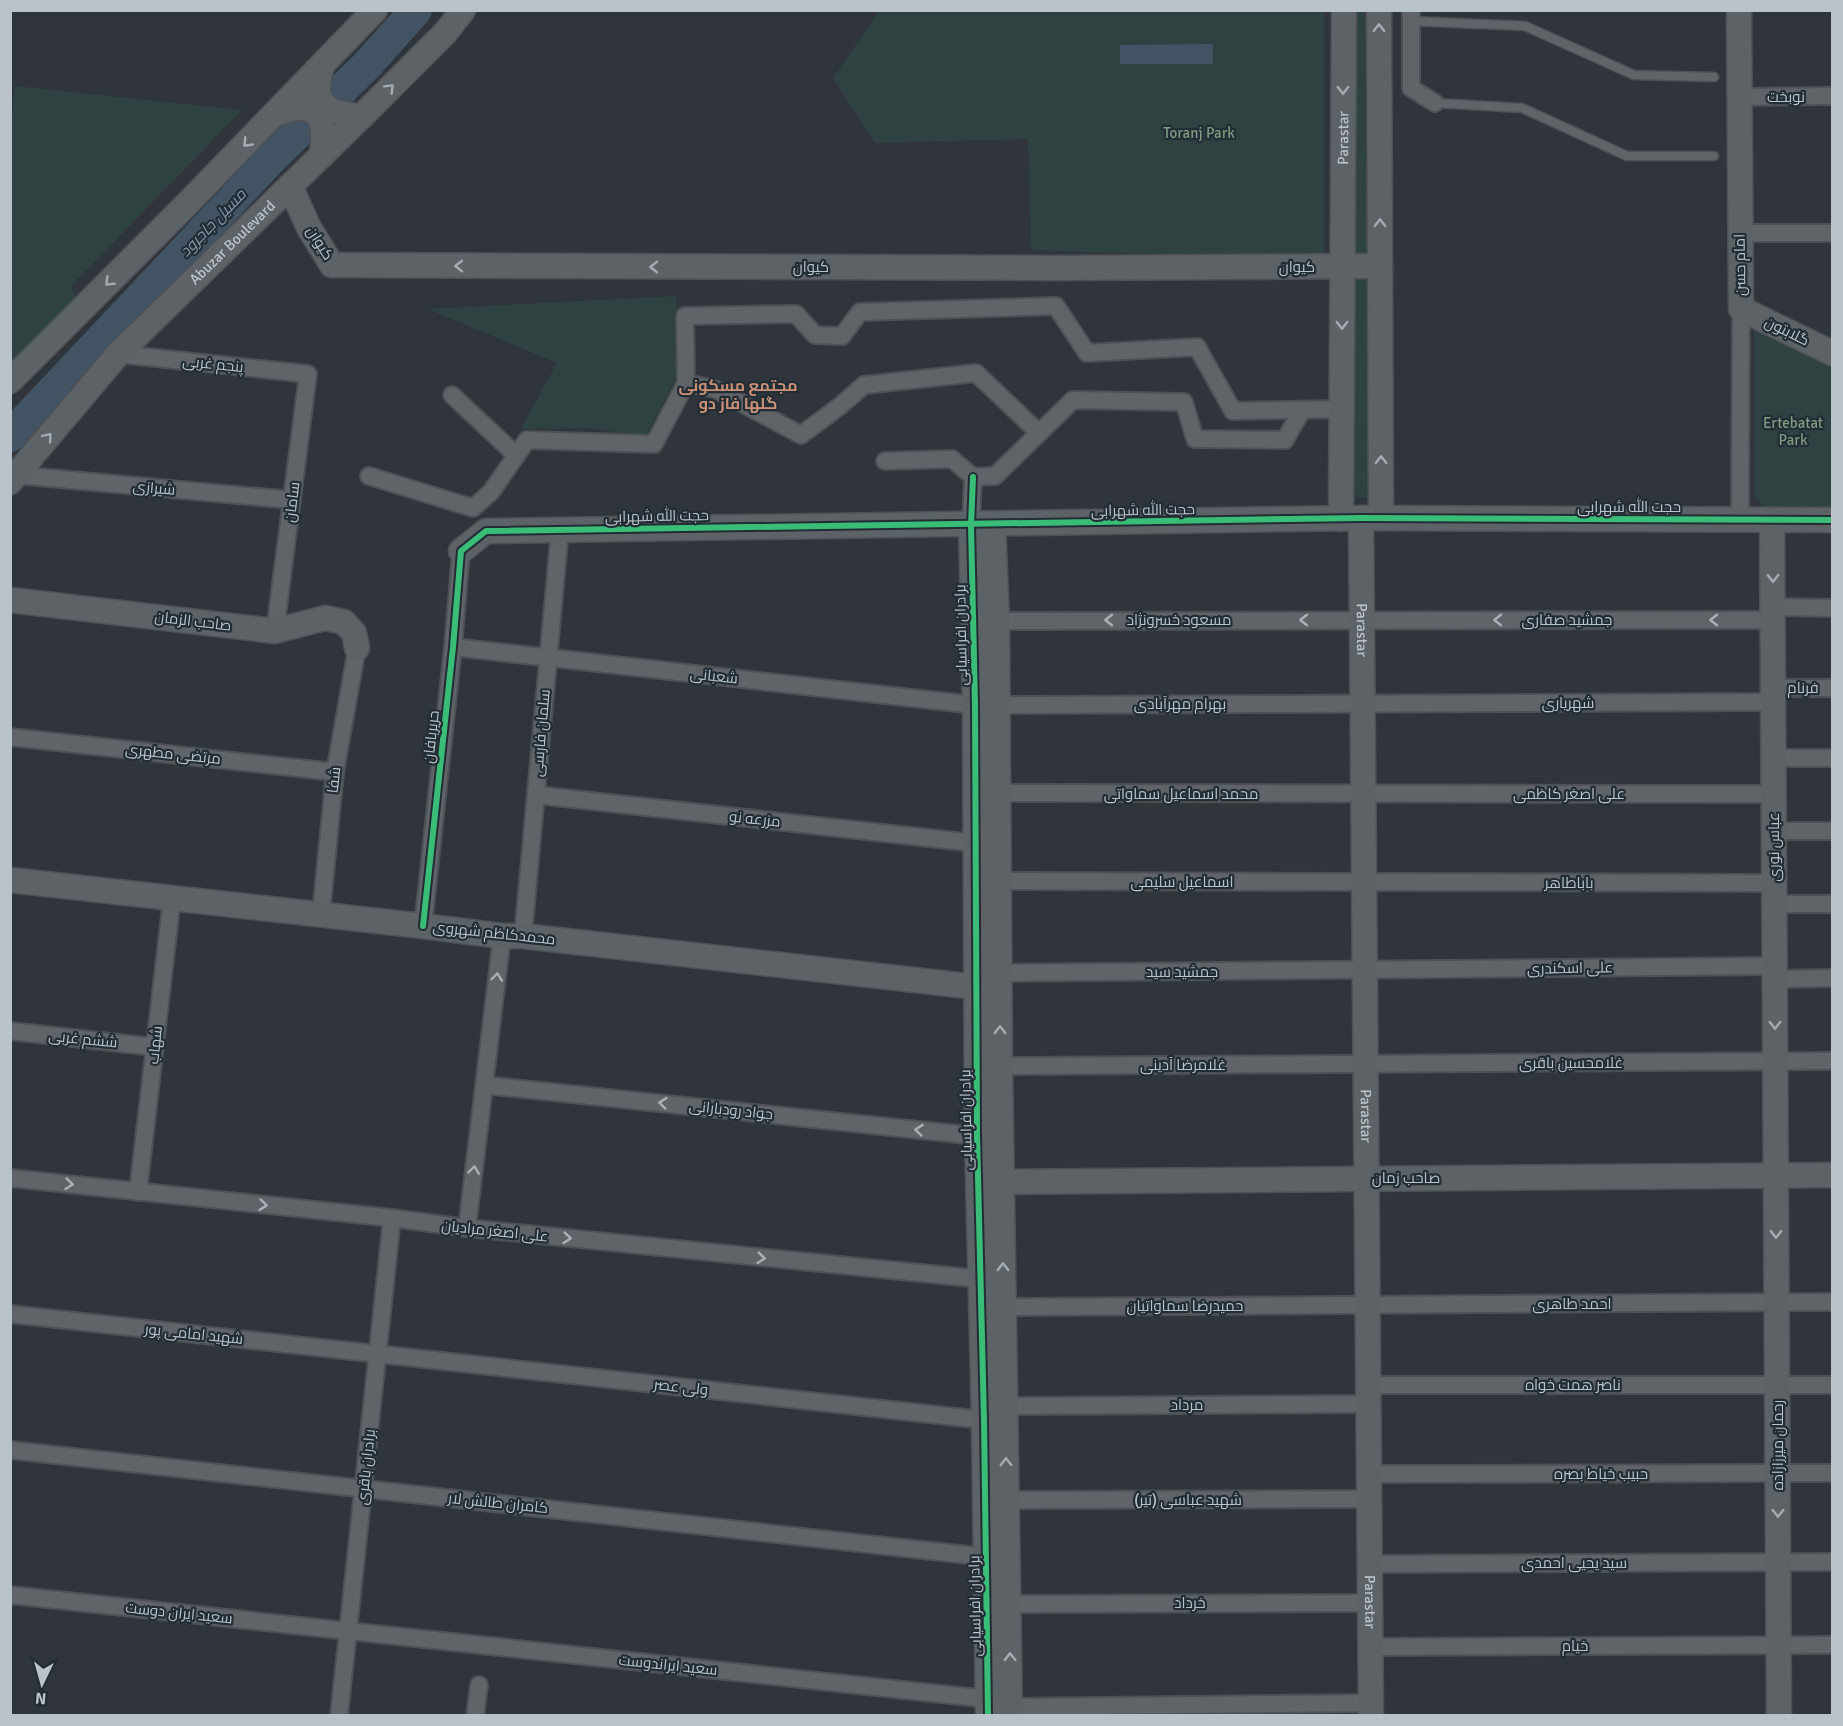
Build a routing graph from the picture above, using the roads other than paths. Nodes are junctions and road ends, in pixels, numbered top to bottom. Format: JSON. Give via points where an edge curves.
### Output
{"nodes":[{"id":1,"x":375,"y":10,"type":"edge"},
{"id":2,"x":463,"y":10,"type":"edge"},
{"id":3,"x":1344,"y":10,"type":"edge"},
{"id":4,"x":1379,"y":10,"type":"edge"},
{"id":5,"x":1739,"y":10,"type":"edge"},
{"id":6,"x":1411,"y":16,"type":"edge"},
{"id":7,"x":322,"y":66,"type":"junction"},
{"id":8,"x":1714,"y":77,"type":"dead end"},
{"id":9,"x":1833,"y":96,"type":"edge"},
{"id":10,"x":1739,"y":97,"type":"junction"},
{"id":11,"x":1435,"y":103,"type":"joint"},
{"id":12,"x":275,"y":114,"type":"junction"},
{"id":13,"x":362,"y":116,"type":"junction"},
{"id":14,"x":322,"y":155,"type":"junction"},
{"id":15,"x":1714,"y":156,"type":"dead end"},
{"id":16,"x":290,"y":186,"type":"junction"},
{"id":17,"x":1739,"y":233,"type":"junction"},
{"id":18,"x":1833,"y":233,"type":"edge"},
{"id":19,"x":1342,"y":266,"type":"junction"},
{"id":20,"x":1380,"y":266,"type":"junction"},
{"id":21,"x":1741,"y":309,"type":"junction"},
{"id":22,"x":1833,"y":353,"type":"edge"},
{"id":23,"x":118,"y":354,"type":"junction"},
{"id":24,"x":308,"y":374,"type":"joint"},
{"id":25,"x":10,"y":381,"type":"edge"},
{"id":26,"x":686,"y":383,"type":"junction"},
{"id":27,"x":452,"y":395,"type":"dead end"},
{"id":28,"x":1302,"y":410,"type":"junction"},
{"id":29,"x":1342,"y":410,"type":"junction"},
{"id":30,"x":1039,"y":433,"type":"junction"},
{"id":31,"x":516,"y":455,"type":"junction"},
{"id":32,"x":885,"y":461,"type":"dead end"},
{"id":33,"x":369,"y":476,"type":"dead end"},
{"id":34,"x":973,"y":477,"type":"junction"},
{"id":35,"x":13,"y":479,"type":"edge"},
{"id":36,"x":292,"y":500,"type":"junction"},
{"id":37,"x":1361,"y":518,"type":"junction"},
{"id":38,"x":1740,"y":520,"type":"junction"},
{"id":39,"x":1772,"y":520,"type":"junction"},
{"id":40,"x":1833,"y":520,"type":"edge"},
{"id":41,"x":982,"y":525,"type":"junction"},
{"id":42,"x":560,"y":529,"type":"junction"},
{"id":43,"x":461,"y":551,"type":"joint"},
{"id":44,"x":10,"y":600,"type":"edge"},
{"id":45,"x":1833,"y":608,"type":"edge"},
{"id":46,"x":1773,"y":614,"type":"junction"},
{"id":47,"x":1362,"y":620,"type":"junction"},
{"id":48,"x":997,"y":621,"type":"junction"},
{"id":49,"x":275,"y":631,"type":"junction"},
{"id":50,"x":453,"y":647,"type":"junction"},
{"id":51,"x":357,"y":648,"type":"joint"},
{"id":52,"x":548,"y":658,"type":"junction"},
{"id":53,"x":1833,"y":688,"type":"edge"},
{"id":54,"x":1773,"y":695,"type":"junction"},
{"id":55,"x":1363,"y":704,"type":"junction"},
{"id":56,"x":986,"y":705,"type":"junction"},
{"id":57,"x":10,"y":737,"type":"edge"},
{"id":58,"x":1774,"y":758,"type":"junction"},
{"id":59,"x":1833,"y":758,"type":"edge"},
{"id":60,"x":335,"y":772,"type":"junction"},
{"id":61,"x":999,"y":794,"type":"junction"},
{"id":62,"x":1363,"y":794,"type":"junction"},
{"id":63,"x":1774,"y":794,"type":"junction"},
{"id":64,"x":536,"y":795,"type":"junction"},
{"id":65,"x":1774,"y":831,"type":"junction"},
{"id":66,"x":1833,"y":831,"type":"edge"},
{"id":67,"x":975,"y":843,"type":"junction"},
{"id":68,"x":10,"y":880,"type":"edge"},
{"id":69,"x":1000,"y":881,"type":"junction"},
{"id":70,"x":1364,"y":882,"type":"junction"},
{"id":71,"x":1774,"y":893,"type":"junction"},
{"id":72,"x":172,"y":898,"type":"junction"},
{"id":73,"x":1833,"y":903,"type":"edge"},
{"id":74,"x":321,"y":914,"type":"junction"},
{"id":75,"x":423,"y":926,"type":"junction"},
{"id":76,"x":512,"y":936,"type":"junction"},
{"id":77,"x":1365,"y":970,"type":"junction"},
{"id":78,"x":1775,"y":972,"type":"junction"},
{"id":79,"x":1000,"y":973,"type":"junction"},
{"id":80,"x":1833,"y":978,"type":"edge"},
{"id":81,"x":977,"y":987,"type":"junction"},
{"id":82,"x":10,"y":1031,"type":"edge"},
{"id":83,"x":155,"y":1047,"type":"junction"},
{"id":84,"x":1776,"y":1061,"type":"junction"},
{"id":85,"x":1833,"y":1061,"type":"edge"},
{"id":86,"x":1366,"y":1064,"type":"junction"},
{"id":87,"x":1000,"y":1066,"type":"junction"},
{"id":88,"x":484,"y":1085,"type":"junction"},
{"id":89,"x":977,"y":1136,"type":"junction"},
{"id":90,"x":1776,"y":1175,"type":"junction"},
{"id":91,"x":1833,"y":1175,"type":"edge"},
{"id":92,"x":10,"y":1178,"type":"edge"},
{"id":93,"x":1367,"y":1179,"type":"junction"},
{"id":94,"x":979,"y":1182,"type":"junction"},
{"id":95,"x":1002,"y":1182,"type":"junction"},
{"id":96,"x":138,"y":1192,"type":"junction"},
{"id":97,"x":392,"y":1218,"type":"junction"},
{"id":98,"x":467,"y":1228,"type":"junction"},
{"id":99,"x":981,"y":1279,"type":"junction"},
{"id":100,"x":1833,"y":1302,"type":"edge"},
{"id":101,"x":1777,"y":1303,"type":"junction"},
{"id":102,"x":1368,"y":1305,"type":"junction"},
{"id":103,"x":1003,"y":1307,"type":"junction"},
{"id":104,"x":10,"y":1314,"type":"edge"},
{"id":105,"x":378,"y":1354,"type":"junction"},
{"id":106,"x":1777,"y":1385,"type":"junction"},
{"id":107,"x":1833,"y":1385,"type":"edge"},
{"id":108,"x":1368,"y":1395,"type":"junction"},
{"id":109,"x":1006,"y":1406,"type":"junction"},
{"id":110,"x":984,"y":1420,"type":"junction"},
{"id":111,"x":10,"y":1450,"type":"edge"},
{"id":112,"x":1778,"y":1473,"type":"junction"},
{"id":113,"x":1833,"y":1473,"type":"edge"},
{"id":114,"x":1369,"y":1474,"type":"junction"},
{"id":115,"x":363,"y":1489,"type":"junction"},
{"id":116,"x":1006,"y":1500,"type":"junction"},
{"id":117,"x":1369,"y":1500,"type":"junction"},
{"id":118,"x":986,"y":1557,"type":"junction"},
{"id":119,"x":1778,"y":1562,"type":"junction"},
{"id":120,"x":1833,"y":1562,"type":"edge"},
{"id":121,"x":1370,"y":1564,"type":"junction"},
{"id":122,"x":10,"y":1595,"type":"edge"},
{"id":123,"x":1370,"y":1603,"type":"junction"},
{"id":124,"x":1009,"y":1604,"type":"junction"},
{"id":125,"x":348,"y":1631,"type":"junction"},
{"id":126,"x":1833,"y":1645,"type":"edge"},
{"id":127,"x":1779,"y":1646,"type":"junction"},
{"id":128,"x":1371,"y":1647,"type":"junction"},
{"id":129,"x":479,"y":1685,"type":"dead end"},
{"id":130,"x":999,"y":1709,"type":"edge"},
{"id":131,"x":1371,"y":1709,"type":"edge"},
{"id":132,"x":339,"y":1716,"type":"edge"},
{"id":133,"x":475,"y":1716,"type":"edge"},
{"id":134,"x":1779,"y":1716,"type":"edge"}],
"edges":[{"from":1,"to":7,"type":"street"},
{"from":13,"to":2,"type":"street","name":"Abuzar Boulevard","one_way":true},
{"from":3,"to":19,"type":"street","name":"Parastar","one_way":true},
{"from":20,"to":4,"type":"street","name":"Parastar","one_way":true},
{"from":5,"to":10,"type":"street","name":"امام حسن"},
{"from":6,"to":8,"type":"lane","via":[[1525,26],[1634,75]]},
{"from":6,"to":11,"type":"street","via":[[1411,88]]},
{"from":7,"to":12,"type":"street"},
{"from":7,"to":13,"type":"street","via":[[317,84],[319,99],[330,110]]},
{"from":9,"to":10,"type":"street","name":"نوبخت"},
{"from":10,"to":17,"type":"street","name":"امام حسن"},
{"from":11,"to":15,"type":"lane","via":[[1522,108],[1627,156]]},
{"from":12,"to":14,"type":"street","via":[[306,107],[317,114],[324,139]]},
{"from":12,"to":25,"type":"street","one_way":true},
{"from":13,"to":14,"type":"street","name":"Abuzar Boulevard"},
{"from":14,"to":16,"type":"street","name":"Abuzar Boulevard"},
{"from":19,"to":16,"type":"street","name":"کیوان","one_way":true,"via":[[332,264],[309,228]]},
{"from":16,"to":23,"type":"street","name":"Abuzar Boulevard"},
{"from":17,"to":18,"type":"street"},
{"from":17,"to":21,"type":"street","name":"امام حسن"},
{"from":19,"to":20,"type":"street","name":"کیوان"},
{"from":19,"to":29,"type":"street","name":"Parastar","one_way":true},
{"from":37,"to":20,"type":"street","name":"Parastar","one_way":true},
{"from":21,"to":22,"type":"street","name":"گلابتون"},
{"from":21,"to":38,"type":"street","name":"امام حسن"},
{"from":23,"to":24,"type":"street","name":"پنجم غربی"},
{"from":35,"to":23,"type":"street","name":"Abuzar Boulevard","one_way":true},
{"from":24,"to":36,"type":"street","name":"سامان"},
{"from":26,"to":28,"type":"street","via":[[685,316],[796,314],[815,335],[842,336],[860,312],[1056,306],[1087,353],[1197,347],[1233,411]]},
{"from":26,"to":30,"type":"street","via":[[715,388],[801,435],[864,386],[976,373]]},
{"from":26,"to":31,"type":"street","via":[[654,444],[527,440]]},
{"from":27,"to":31,"type":"street"},
{"from":28,"to":29,"type":"street"},
{"from":28,"to":30,"type":"street","via":[[1285,440],[1195,439],[1184,402],[1072,400]]},
{"from":29,"to":37,"type":"street","name":"Parastar"},
{"from":30,"to":34,"type":"street","via":[[995,476]]},
{"from":31,"to":33,"type":"street","via":[[491,492],[473,508]]},
{"from":32,"to":34,"type":"street","via":[[952,459]]},
{"from":34,"to":41,"type":"street"},
{"from":35,"to":36,"type":"street","name":"شیرازی"},
{"from":36,"to":49,"type":"street","name":"سامان"},
{"from":37,"to":38,"type":"street","name":"حجت الله شهرابی"},
{"from":37,"to":41,"type":"street","name":"حجت الله شهرابی"},
{"from":37,"to":47,"type":"street","name":"Parastar"},
{"from":38,"to":39,"type":"street","name":"حجت الله شهرابی"},
{"from":39,"to":40,"type":"street","name":"حجت الله شهرابی"},
{"from":39,"to":46,"type":"street","name":"عباس نوری","one_way":true},
{"from":41,"to":42,"type":"street","name":"حجت الله شهرابی"},
{"from":41,"to":48,"type":"street","name":"برادران افراسیابی"},
{"from":41,"to":56,"type":"street","name":"برادران افراسیابی"},
{"from":42,"to":43,"type":"street","name":"حجت الله شهرابی","via":[[486,531]]},
{"from":42,"to":52,"type":"street","name":"سلمان فارسی"},
{"from":43,"to":50,"type":"street","name":"حریربافان"},
{"from":44,"to":49,"type":"street","name":"صاحب الزمان"},
{"from":45,"to":46,"type":"street","name":"جمشید صفاری"},
{"from":46,"to":47,"type":"street","name":"جمشید صفاری","one_way":true},
{"from":46,"to":54,"type":"street","name":"عباس نوری"},
{"from":47,"to":48,"type":"street","name":"مسعود خسرونژاد","one_way":true},
{"from":47,"to":55,"type":"street","name":"Parastar"},
{"from":48,"to":56,"type":"street","name":"برادران افراسیابی"},
{"from":49,"to":51,"type":"street","name":"صاحب الزمان","via":[[325,618],[344,622],[354,633]]},
{"from":50,"to":52,"type":"street","name":"شعبانی"},
{"from":50,"to":75,"type":"street","name":"حریربافان"},
{"from":51,"to":60,"type":"street","name":"شفا"},
{"from":52,"to":56,"type":"street","name":"شعبانی"},
{"from":52,"to":64,"type":"street","name":"سلمان فارسی"},
{"from":53,"to":54,"type":"street","name":"فرنام"},
{"from":54,"to":55,"type":"street","name":"شهریاری"},
{"from":54,"to":58,"type":"street","name":"عباس نوری"},
{"from":55,"to":56,"type":"street","name":"بهرام مهرآبادی"},
{"from":55,"to":62,"type":"street","name":"Parastar"},
{"from":56,"to":61,"type":"street","name":"برادران افراسیابی"},
{"from":56,"to":67,"type":"street","name":"برادران افراسیابی"},
{"from":57,"to":60,"type":"street","name":"مرتضی مطهری"},
{"from":58,"to":59,"type":"street"},
{"from":58,"to":63,"type":"street","name":"عباس نوری"},
{"from":60,"to":74,"type":"street","name":"شفا"},
{"from":61,"to":62,"type":"street","name":"محمد اسماعیل سماواتی"},
{"from":61,"to":69,"type":"street","name":"برادران افراسیابی"},
{"from":62,"to":63,"type":"street","name":"علی اصغر کاظمی"},
{"from":62,"to":70,"type":"street","name":"Parastar"},
{"from":63,"to":65,"type":"street","name":"عباس نوری"},
{"from":64,"to":67,"type":"street","name":"مزرعه نو"},
{"from":64,"to":76,"type":"street","name":"سلمان فارسی"},
{"from":65,"to":66,"type":"street"},
{"from":65,"to":71,"type":"street","name":"عباس نوری"},
{"from":67,"to":81,"type":"street","name":"برادران افراسیابی"},
{"from":68,"to":72,"type":"street","name":"محمدکاظم شهروی"},
{"from":69,"to":70,"type":"street","name":"اسماعیل سلیمی"},
{"from":69,"to":79,"type":"street","name":"برادران افراسیابی"},
{"from":70,"to":71,"type":"street","name":"باباطاهر"},
{"from":70,"to":77,"type":"street","name":"Parastar"},
{"from":71,"to":73,"type":"street","name":"باباطاهر"},
{"from":71,"to":78,"type":"street","name":"عباس نوری"},
{"from":72,"to":74,"type":"street","name":"محمدکاظم شهروی"},
{"from":72,"to":83,"type":"street","name":"شهاب"},
{"from":74,"to":75,"type":"street","name":"محمدکاظم شهروی"},
{"from":75,"to":76,"type":"street","name":"محمدکاظم شهروی"},
{"from":76,"to":81,"type":"street","name":"محمدکاظم شهروی"},
{"from":88,"to":76,"type":"street","one_way":true},
{"from":77,"to":78,"type":"street","name":"علی اسکندری"},
{"from":77,"to":79,"type":"street","name":"جمشید سید"},
{"from":77,"to":86,"type":"street","name":"Parastar"},
{"from":78,"to":80,"type":"street","name":"علی اسکندری"},
{"from":78,"to":84,"type":"street","name":"عباس نوری","one_way":true},
{"from":87,"to":79,"type":"street","name":"برادران افراسیابی","one_way":true},
{"from":81,"to":89,"type":"street","name":"برادران افراسیابی"},
{"from":82,"to":83,"type":"street","name":"ششم غربی"},
{"from":83,"to":96,"type":"street","name":"شهاب"},
{"from":84,"to":85,"type":"street","name":"غلامحسین باقری"},
{"from":84,"to":86,"type":"street","name":"غلامحسین باقری"},
{"from":84,"to":90,"type":"street","name":"عباس نوری"},
{"from":86,"to":87,"type":"street","name":"غلامرضا آدینی"},
{"from":86,"to":93,"type":"street","name":"Parastar"},
{"from":87,"to":95,"type":"street","name":"برادران افراسیابی"},
{"from":89,"to":88,"type":"street","name":"جواد رودبارانی","one_way":true},
{"from":98,"to":88,"type":"street","one_way":true},
{"from":89,"to":94,"type":"street","name":"برادران افراسیابی"},
{"from":90,"to":91,"type":"street","name":"صاحب زمان"},
{"from":90,"to":93,"type":"street","name":"صاحب زمان"},
{"from":90,"to":101,"type":"street","name":"رحمان میرزازاده","one_way":true},
{"from":92,"to":96,"type":"street","name":"علی اصغر مرادیان","one_way":true},
{"from":93,"to":95,"type":"street","name":"صاحب زمان"},
{"from":93,"to":102,"type":"street","name":"Parastar"},
{"from":94,"to":95,"type":"street","name":"صاحب زمان"},
{"from":94,"to":99,"type":"street","name":"برادران افراسیابی"},
{"from":103,"to":95,"type":"street","name":"برادران افراسیابی","one_way":true},
{"from":96,"to":97,"type":"street","name":"علی اصغر مرادیان","one_way":true},
{"from":97,"to":98,"type":"street","name":"علی اصغر مرادیان"},
{"from":97,"to":105,"type":"street","name":"برادران باقری"},
{"from":98,"to":99,"type":"street","name":"علی اصغر مرادیان","one_way":true},
{"from":99,"to":110,"type":"street","name":"برادران افراسیابی"},
{"from":100,"to":101,"type":"street","name":"احمد طاهری"},
{"from":101,"to":102,"type":"street","name":"احمد طاهری"},
{"from":101,"to":106,"type":"street","name":"رحمان میرزازاده"},
{"from":102,"to":103,"type":"street","name":"حمیدرضا سماواتیان"},
{"from":102,"to":108,"type":"street","name":"Parastar"},
{"from":103,"to":109,"type":"street","name":"برادران افراسیابی"},
{"from":104,"to":105,"type":"street","name":"شهید امامی پور"},
{"from":105,"to":110,"type":"street","name":"ولی عصر"},
{"from":105,"to":115,"type":"street","name":"برادران باقری"},
{"from":106,"to":107,"type":"street","name":"ناصر همت خواه"},
{"from":106,"to":108,"type":"street","name":"ناصر همت خواه"},
{"from":106,"to":112,"type":"street","name":"رحمان میرزازاده"},
{"from":108,"to":109,"type":"street","name":"مرداد"},
{"from":108,"to":114,"type":"street","name":"Parastar"},
{"from":116,"to":109,"type":"street","name":"برادران افراسیابی","one_way":true},
{"from":110,"to":118,"type":"street","name":"برادران افراسیابی"},
{"from":111,"to":115,"type":"street","name":"کامران طالش لار"},
{"from":112,"to":113,"type":"street","name":"حبیب خیاط بصره"},
{"from":112,"to":114,"type":"street","name":"حبیب خیاط بصره"},
{"from":112,"to":119,"type":"street","name":"رحمان میرزازاده","one_way":true},
{"from":114,"to":117,"type":"street","name":"Parastar"},
{"from":115,"to":118,"type":"street","name":"کامران طالش لار"},
{"from":115,"to":125,"type":"street","name":"برادران باقری"},
{"from":116,"to":117,"type":"street","name":"شهید عباسی (تیر)"},
{"from":116,"to":124,"type":"street","name":"برادران افراسیابی"},
{"from":117,"to":121,"type":"street","name":"Parastar"},
{"from":118,"to":130,"type":"street","name":"برادران افراسیابی"},
{"from":119,"to":120,"type":"street","name":"سید یحیی احمدی"},
{"from":119,"to":121,"type":"street","name":"سید یحیی احمدی"},
{"from":119,"to":127,"type":"street","name":"رحمان میرزازاده"},
{"from":121,"to":123,"type":"street","name":"Parastar"},
{"from":122,"to":125,"type":"street","name":"سعید ایران دوست"},
{"from":123,"to":124,"type":"street","name":"خرداد"},
{"from":123,"to":128,"type":"street","name":"Parastar"},
{"from":130,"to":124,"type":"street","name":"برادران افراسیابی","one_way":true},
{"from":125,"to":130,"type":"street","name":"سعید ایراندوست"},
{"from":125,"to":132,"type":"street","name":"برادران باقری"},
{"from":126,"to":127,"type":"street","name":"خیام"},
{"from":127,"to":128,"type":"street","name":"خیام"},
{"from":127,"to":134,"type":"street","name":"رحمان میرزازاده"},
{"from":128,"to":131,"type":"street","name":"Parastar"},
{"from":129,"to":133,"type":"street"},
{"from":130,"to":131,"type":"street","name":"سعید ایراندوست"}]}
